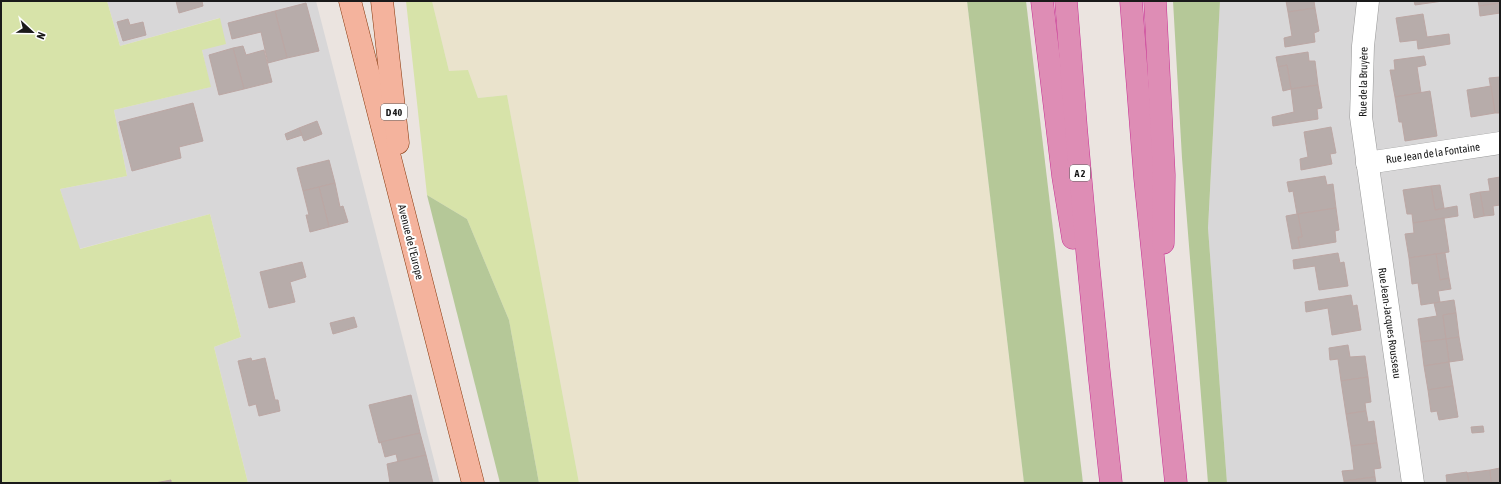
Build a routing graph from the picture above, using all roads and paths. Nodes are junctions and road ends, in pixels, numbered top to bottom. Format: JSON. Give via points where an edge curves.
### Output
{"nodes":[{"id":1,"x":350,"y":1,"type":"edge"},
{"id":2,"x":382,"y":1,"type":"edge"},
{"id":3,"x":1042,"y":1,"type":"edge"},
{"id":4,"x":1066,"y":1,"type":"edge"},
{"id":5,"x":1131,"y":1,"type":"edge"},
{"id":6,"x":1156,"y":1,"type":"edge"},
{"id":7,"x":1368,"y":1,"type":"edge"},
{"id":8,"x":1500,"y":143,"type":"edge"},
{"id":9,"x":1367,"y":163,"type":"junction"},
{"id":10,"x":406,"y":223,"type":"junction"},
{"id":11,"x":1160,"y":340,"type":"junction"},
{"id":12,"x":1096,"y":344,"type":"junction"},
{"id":13,"x":473,"y":483,"type":"edge"},
{"id":14,"x":1111,"y":483,"type":"edge"},
{"id":15,"x":1176,"y":483,"type":"edge"},
{"id":16,"x":1412,"y":483,"type":"edge"}],
"edges":[{"from":1,"to":10,"type":"main road","name":"Avenue de l'Europe"},
{"from":2,"to":10,"type":"main road","number":"D 40"},
{"from":3,"to":12,"type":"highway","via":[[1066,196]]},
{"from":4,"to":12,"type":"highway","number":"A 2"},
{"from":5,"to":11,"type":"highway"},
{"from":6,"to":11,"type":"highway","via":[[1164,199]]},
{"from":7,"to":9,"type":"street","name":"Rue de la Bruyère","via":[[1361,106]]},
{"from":8,"to":9,"type":"street","name":"Rue Jean de la Fontaine"},
{"from":9,"to":16,"type":"street","name":"Rue Jean-Jacques Rousseau"},
{"from":10,"to":13,"type":"main road","name":"Avenue de l'Europe"},
{"from":11,"to":15,"type":"highway"},
{"from":12,"to":14,"type":"highway","number":"A 2"}]}
